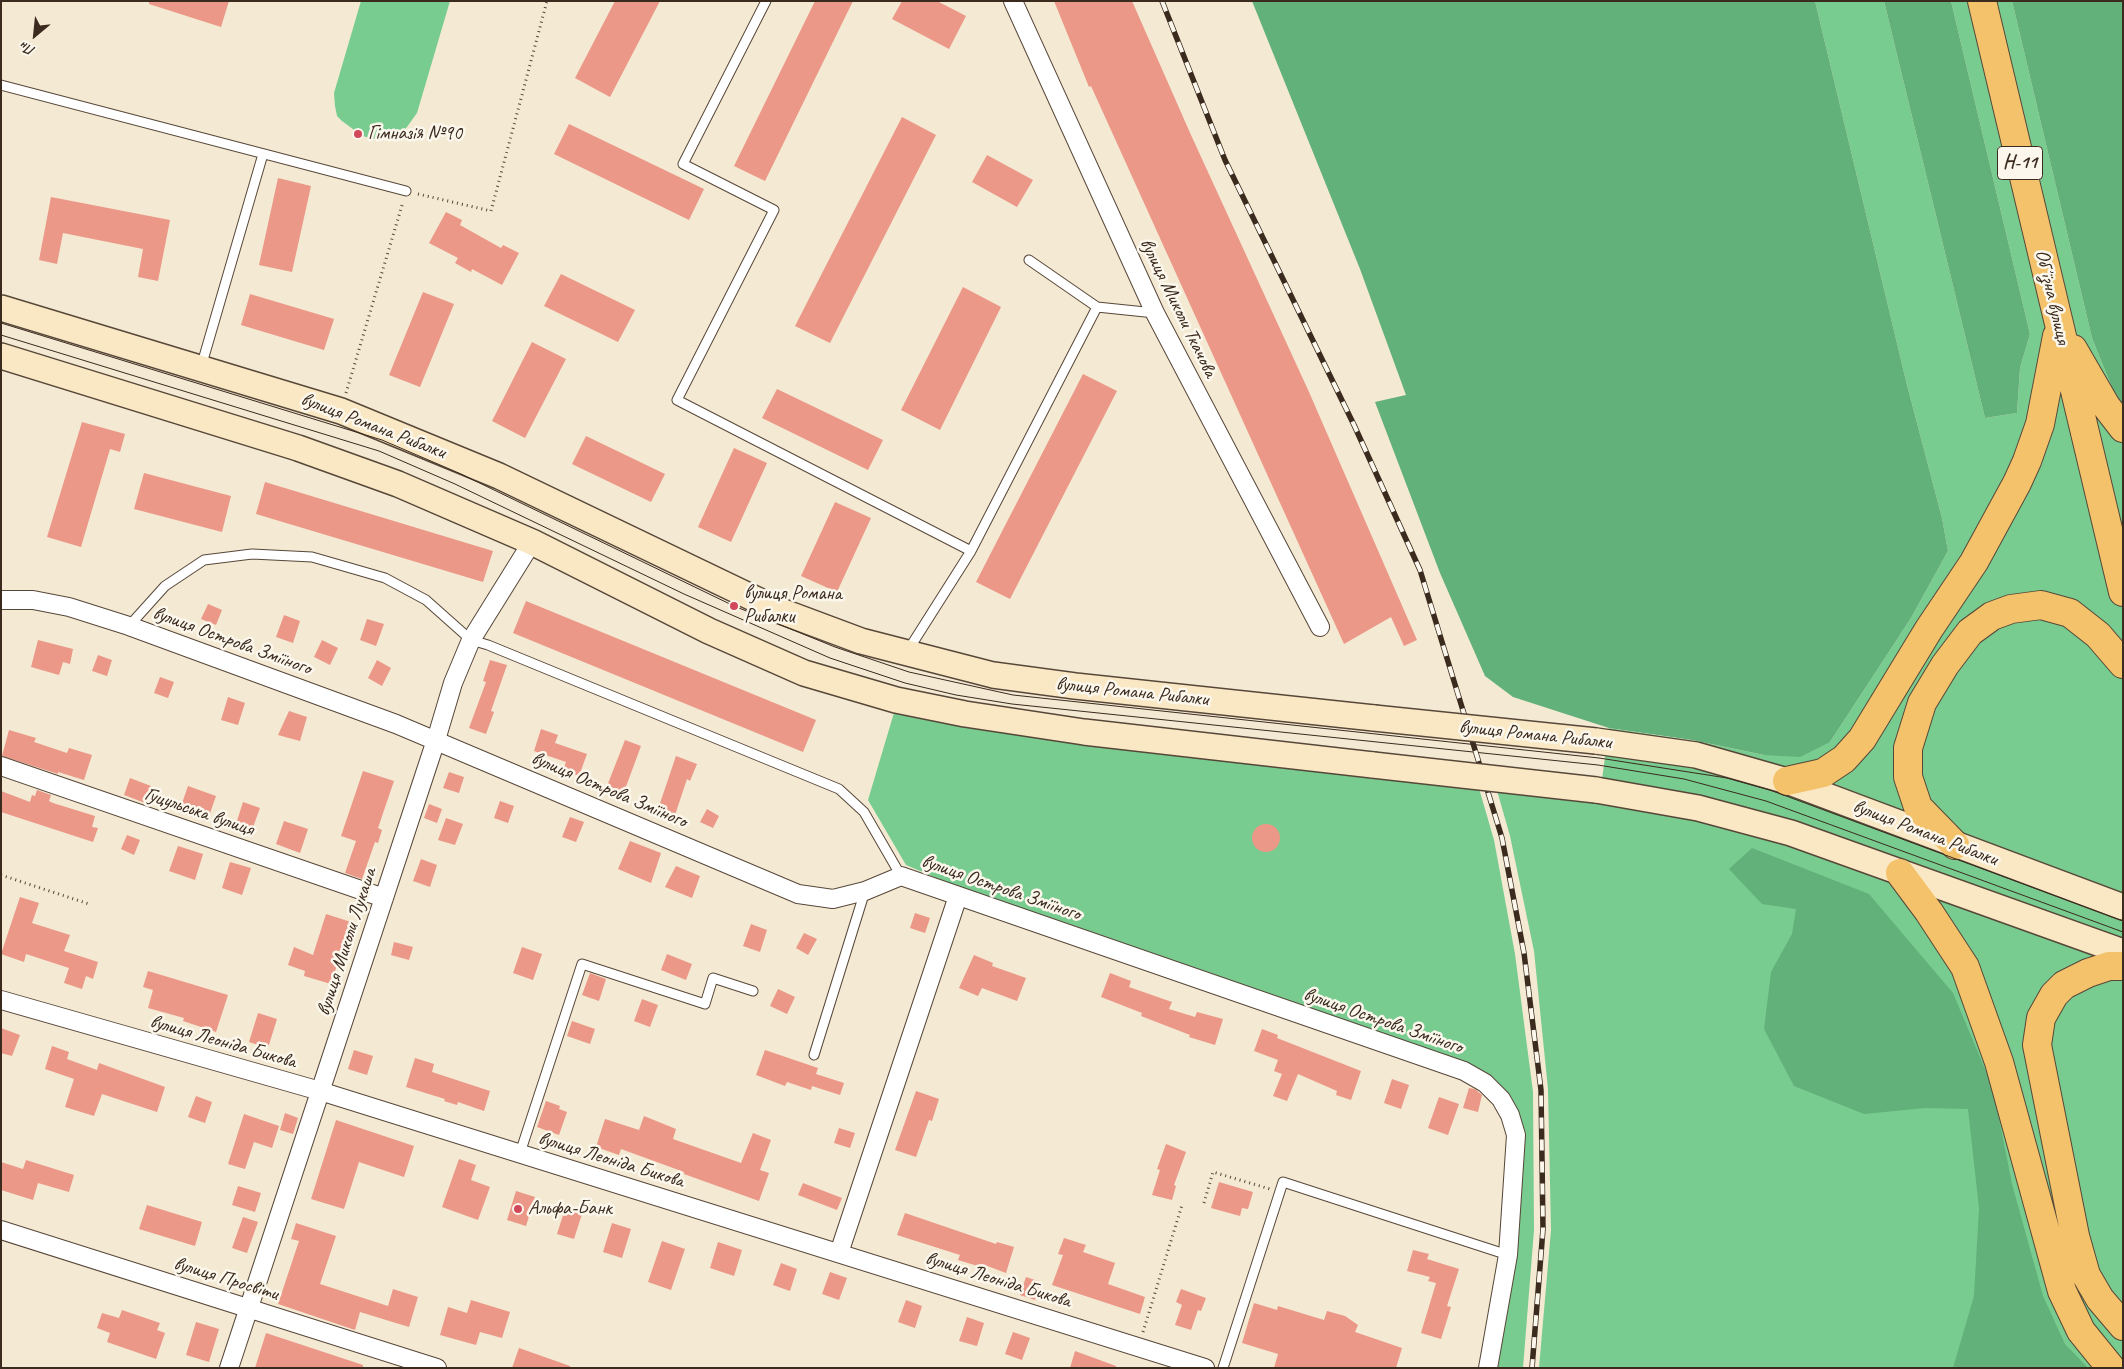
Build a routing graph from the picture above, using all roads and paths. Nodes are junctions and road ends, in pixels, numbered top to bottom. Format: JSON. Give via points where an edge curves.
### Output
{"nodes":[{"id":1,"x":548,"y":1,"type":"edge"},
{"id":2,"x":766,"y":1,"type":"edge"},
{"id":3,"x":1013,"y":1,"type":"edge"},
{"id":4,"x":1982,"y":1,"type":"edge"},
{"id":5,"x":1,"y":85,"type":"edge"},
{"id":6,"x":263,"y":154,"type":"junction"},
{"id":7,"x":406,"y":191,"type":"junction"},
{"id":8,"x":1029,"y":260,"type":"dead end"},
{"id":9,"x":1097,"y":306,"type":"junction"},
{"id":10,"x":1,"y":308,"type":"edge"},
{"id":11,"x":1155,"y":313,"type":"junction"},
{"id":12,"x":2059,"y":324,"type":"junction"},
{"id":13,"x":1,"y":356,"type":"edge"},
{"id":14,"x":201,"y":368,"type":"junction"},
{"id":15,"x":340,"y":411,"type":"junction"},
{"id":16,"x":2123,"y":428,"type":"edge"},
{"id":17,"x":532,"y":542,"type":"junction"},
{"id":18,"x":971,"y":551,"type":"junction"},
{"id":19,"x":2123,"y":592,"type":"edge"},
{"id":20,"x":1,"y":600,"type":"edge"},
{"id":21,"x":128,"y":626,"type":"junction"},
{"id":22,"x":1320,"y":627,"type":"dead end"},
{"id":23,"x":471,"y":640,"type":"junction"},
{"id":24,"x":906,"y":654,"type":"junction"},
{"id":25,"x":2123,"y":664,"type":"edge"},
{"id":26,"x":436,"y":740,"type":"junction"},
{"id":27,"x":1,"y":766,"type":"edge"},
{"id":28,"x":1787,"y":781,"type":"junction"},
{"id":29,"x":1955,"y":845,"type":"junction"},
{"id":30,"x":1900,"y":873,"type":"junction"},
{"id":31,"x":1,"y":875,"type":"edge"},
{"id":32,"x":901,"y":876,"type":"junction"},
{"id":33,"x":865,"y":891,"type":"junction"},
{"id":34,"x":958,"y":896,"type":"junction"},
{"id":35,"x":384,"y":898,"type":"junction"},
{"id":36,"x":89,"y":904,"type":"dead end"},
{"id":37,"x":2123,"y":907,"type":"edge"},
{"id":38,"x":2123,"y":952,"type":"edge"},
{"id":39,"x":2123,"y":966,"type":"edge"},
{"id":40,"x":753,"y":991,"type":"dead end"},
{"id":41,"x":1,"y":1000,"type":"edge"},
{"id":42,"x":814,"y":1055,"type":"dead end"},
{"id":43,"x":320,"y":1091,"type":"junction"},
{"id":44,"x":520,"y":1153,"type":"junction"},
{"id":45,"x":1280,"y":1192,"type":"junction"},
{"id":46,"x":1204,"y":1203,"type":"dead end"},
{"id":47,"x":1182,"y":1205,"type":"dead end"},
{"id":48,"x":1,"y":1230,"type":"edge"},
{"id":49,"x":839,"y":1253,"type":"junction"},
{"id":50,"x":1508,"y":1255,"type":"junction"},
{"id":51,"x":248,"y":1308,"type":"junction"},
{"id":52,"x":2123,"y":1326,"type":"edge"},
{"id":53,"x":1139,"y":1347,"type":"junction"},
{"id":54,"x":229,"y":1368,"type":"edge"},
{"id":55,"x":437,"y":1368,"type":"edge"},
{"id":56,"x":1206,"y":1368,"type":"edge"},
{"id":57,"x":1223,"y":1368,"type":"edge"},
{"id":58,"x":1488,"y":1368,"type":"edge"},
{"id":59,"x":2111,"y":1368,"type":"edge"}],
"edges":[{"from":1,"to":7,"type":"path","via":[[491,211]]},
{"from":2,"to":18,"type":"lane","via":[[683,164],[774,210],[677,400]]},
{"from":3,"to":11,"type":"street","name":"вулиця Миколи Ткачова"},
{"from":4,"to":12,"type":"main road","name":"Обʼїзна вулиця","number":"Н-11"},
{"from":5,"to":6,"type":"lane"},
{"from":6,"to":7,"type":"lane"},
{"from":6,"to":14,"type":"lane"},
{"from":7,"to":15,"type":"path"},
{"from":8,"to":9,"type":"lane"},
{"from":9,"to":11,"type":"lane"},
{"from":9,"to":18,"type":"lane"},
{"from":10,"to":14,"type":"main road","name":"вулиця Романа Рибалки"},
{"from":11,"to":22,"type":"street","name":"вулиця Миколи Ткачова"},
{"from":12,"to":16,"type":"main road","via":[[2106,406]]},
{"from":12,"to":19,"type":"main road","name":"Обʼїзна вулиця","number":"Н-11"},
{"from":12,"to":28,"type":"main road","via":[[2040,424],[2017,483],[1974,562],[1862,740],[1844,760],[1823,773]]},
{"from":13,"to":17,"type":"main road","via":[[298,448],[398,484]]},
{"from":14,"to":15,"type":"main road","name":"вулиця Романа Рибалки"},
{"from":15,"to":24,"type":"main road","name":"вулиця Романа Рибалки","via":[[498,476],[778,610]]},
{"from":17,"to":23,"type":"street","name":"вулиця Миколи Лукаша"},
{"from":17,"to":30,"type":"main road","bridge":true,"via":[[709,631],[804,673],[896,700],[1084,732],[1596,790],[1698,808],[1791,833]]},
{"from":18,"to":24,"type":"lane"},
{"from":20,"to":21,"type":"street","name":"вулиця Острова Зміїного","via":[[33,600],[69,606]]},
{"from":21,"to":23,"type":"lane","via":[[165,586],[204,560],[252,554],[312,557],[385,578],[426,600]]},
{"from":21,"to":26,"type":"street","name":"вулиця Острова Зміїного"},
{"from":23,"to":26,"type":"street","name":"вулиця Миколи Лукаша","via":[[452,683]]},
{"from":23,"to":32,"type":"lane","via":[[488,644],[839,789],[864,812]]},
{"from":24,"to":28,"type":"main road","name":"вулиця Романа Рибалки","bridge":true,"via":[[993,675],[1075,686],[1596,741],[1696,755]]},
{"from":25,"to":29,"type":"main road","via":[[2098,635],[2070,613],[2041,605],[2011,609],[1992,616],[1970,632],[1922,703],[1908,748],[1908,777],[1918,806]]},
{"from":26,"to":33,"type":"street","name":"вулиця Острова Зміїного","via":[[798,894],[833,899]]},
{"from":26,"to":35,"type":"street","name":"вулиця Миколи Лукаша"},
{"from":27,"to":35,"type":"street","name":"Гуцульська вулиця"},
{"from":28,"to":29,"type":"main road","name":"вулиця Романа Рибалки"},
{"from":29,"to":37,"type":"main road","name":"вулиця Романа Рибалки"},
{"from":30,"to":38,"type":"main road"},
{"from":30,"to":59,"type":"main road","via":[[1964,967],[1999,1062],[2062,1291],[2081,1331]]},
{"from":31,"to":36,"type":"path"},
{"from":32,"to":33,"type":"street","name":"вулиця Острова Зміїного"},
{"from":32,"to":34,"type":"street","name":"вулиця Острова Зміїного"},
{"from":33,"to":42,"type":"lane"},
{"from":34,"to":49,"type":"street"},
{"from":34,"to":50,"type":"street","name":"вулиця Острова Зміїного","via":[[1464,1071],[1485,1083],[1501,1099],[1516,1135]]},
{"from":35,"to":43,"type":"street","name":"вулиця Миколи Лукаша"},
{"from":39,"to":52,"type":"main road","via":[[2109,966],[2088,973],[2054,995],[2041,1018],[2037,1045],[2075,1236],[2086,1274],[2100,1300]]},
{"from":40,"to":44,"type":"lane","via":[[713,978],[705,1004],[582,964]]},
{"from":41,"to":43,"type":"street","name":"вулиця Леоніда Бикова"},
{"from":43,"to":44,"type":"street","name":"вулиця Леоніда Бикова"},
{"from":43,"to":51,"type":"street","name":"вулиця Миколи Лукаша"},
{"from":44,"to":49,"type":"street","name":"вулиця Леоніда Бикова"},
{"from":45,"to":46,"type":"path","via":[[1213,1172]]},
{"from":45,"to":50,"type":"lane","via":[[1283,1182]]},
{"from":45,"to":57,"type":"lane"},
{"from":47,"to":53,"type":"path"},
{"from":48,"to":51,"type":"street","name":"вулиця Просвіти"},
{"from":49,"to":53,"type":"street","name":"вулиця Леоніда Бикова"},
{"from":50,"to":58,"type":"street","name":"вулиця Острова Зміїного"},
{"from":51,"to":54,"type":"street","name":"вулиця Миколи Лукаша"},
{"from":51,"to":55,"type":"street","name":"вулиця Просвіти"},
{"from":53,"to":56,"type":"street","name":"вулиця Леоніда Бикова"}]}
